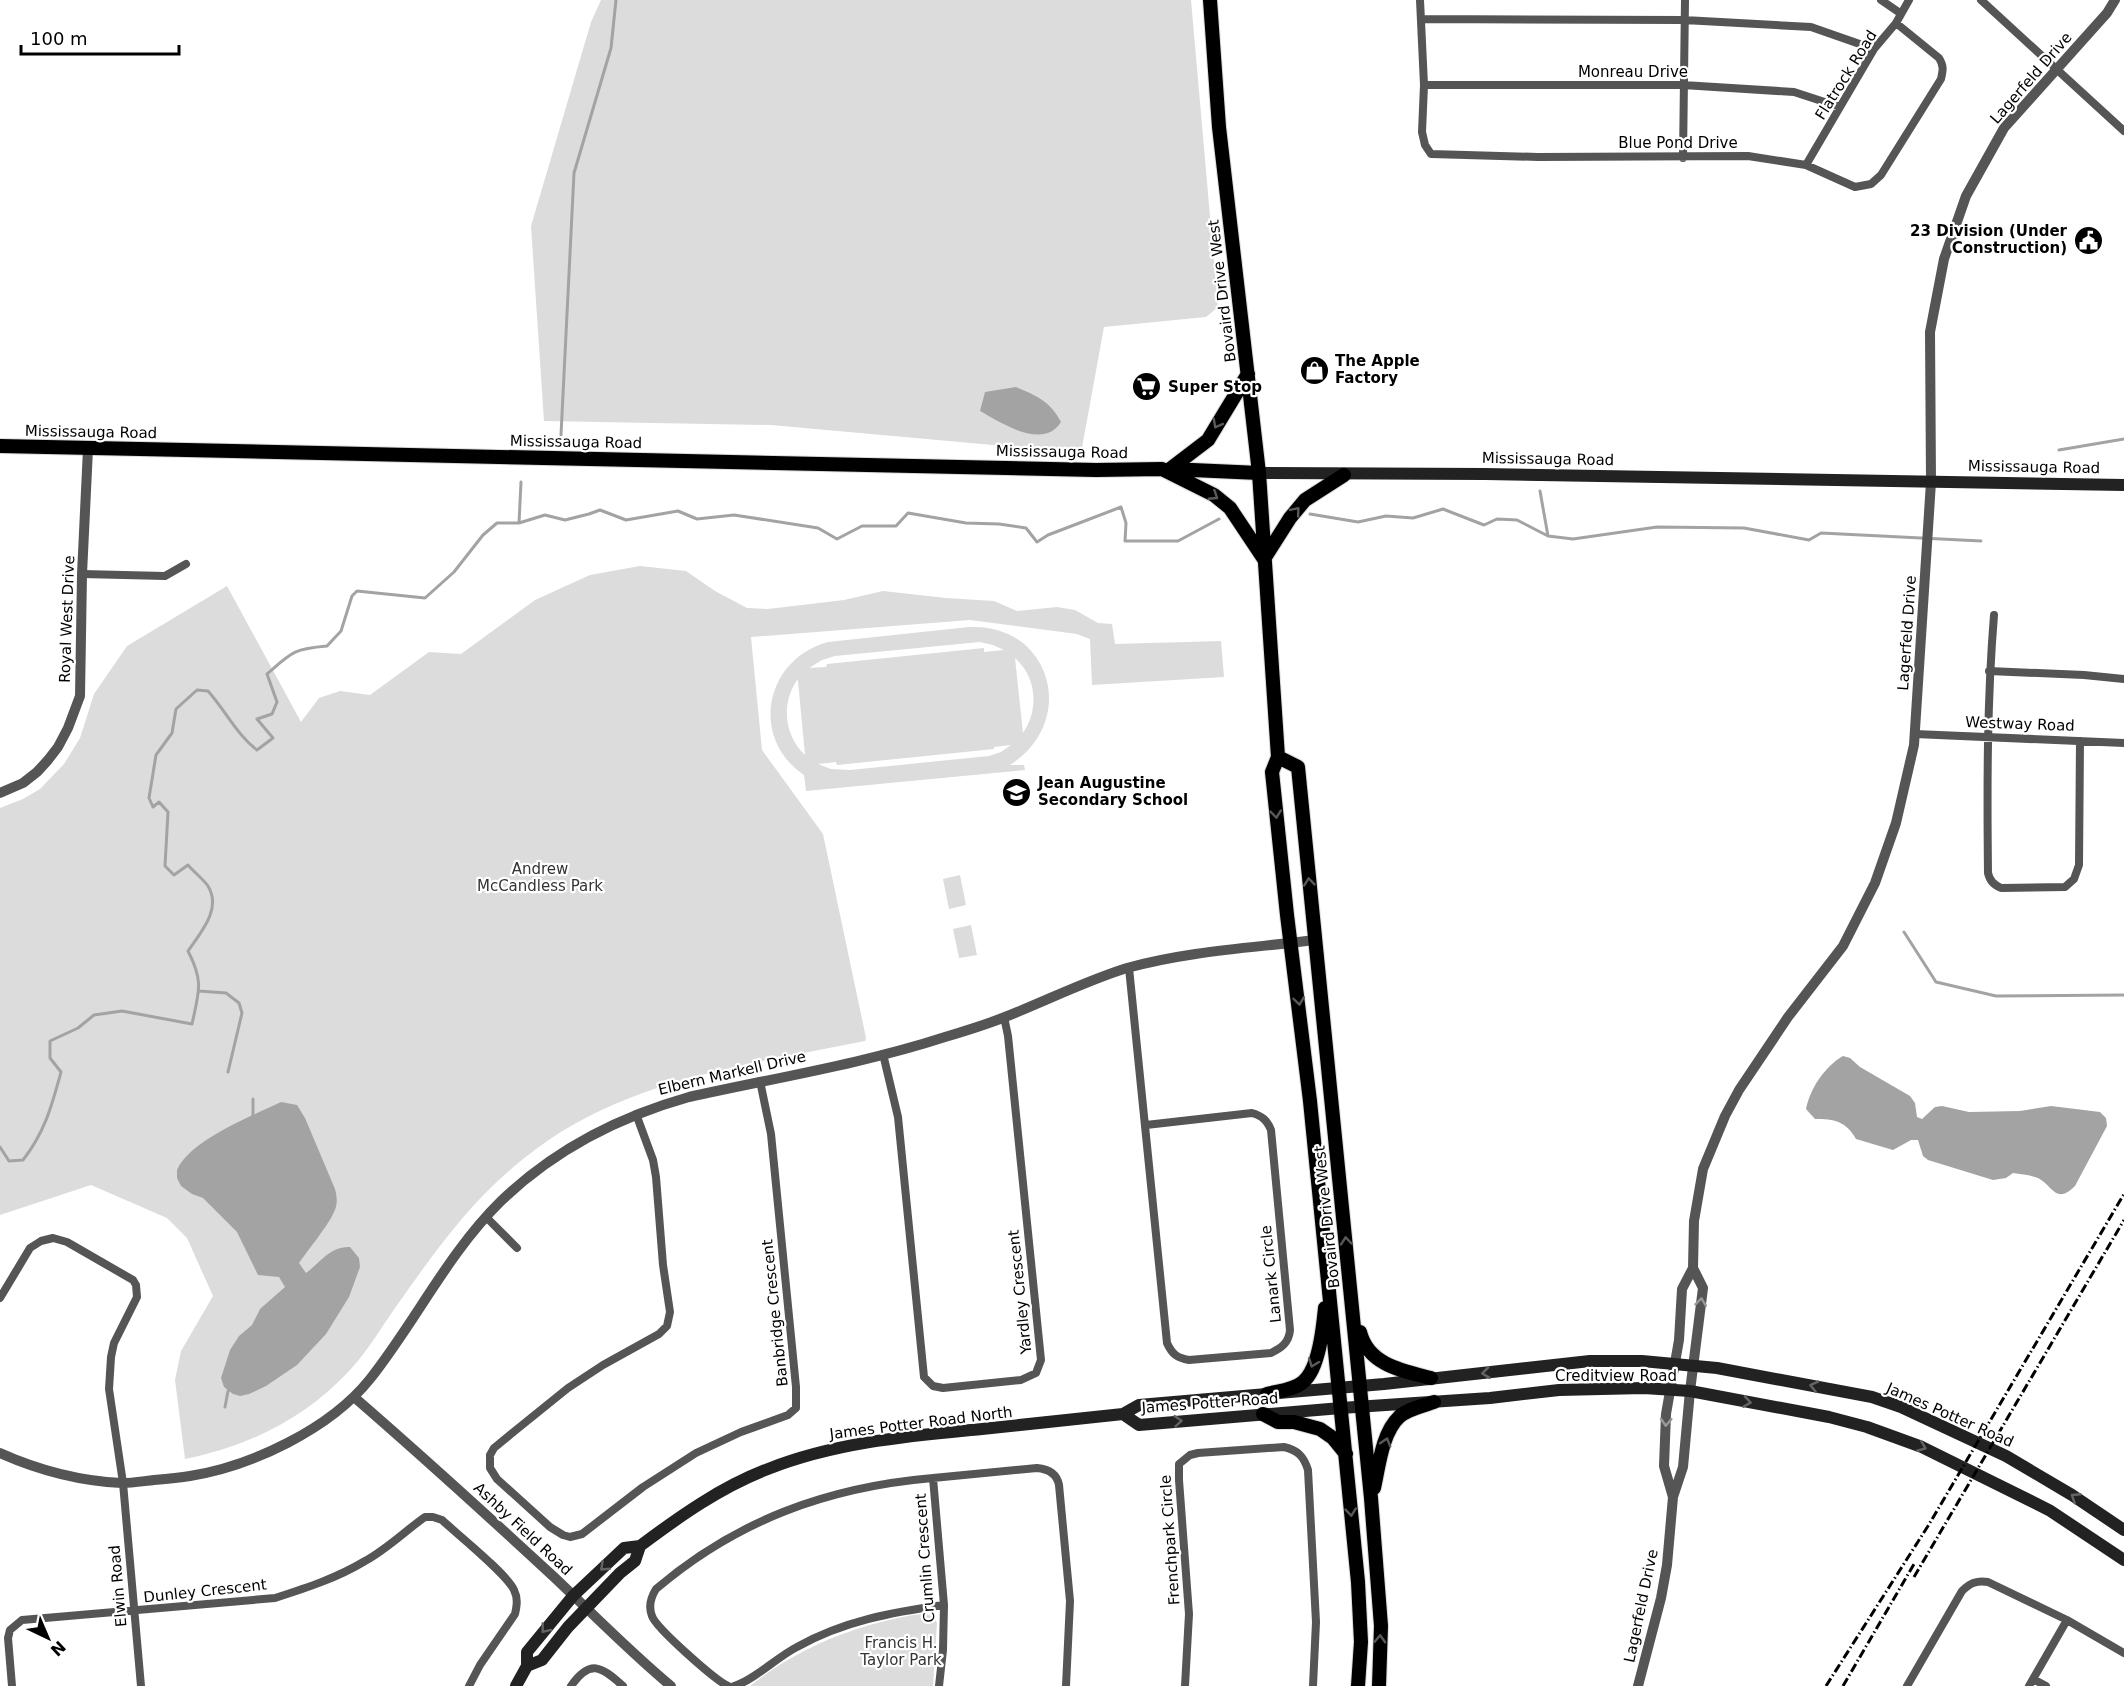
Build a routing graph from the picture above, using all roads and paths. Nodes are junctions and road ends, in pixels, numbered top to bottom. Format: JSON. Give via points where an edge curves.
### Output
{"nodes":[{"id":1,"x":1210,"y":0,"type":"edge"},
{"id":2,"x":1420,"y":0,"type":"edge"},
{"id":3,"x":1685,"y":0,"type":"edge"},
{"id":4,"x":1881,"y":0,"type":"edge"},
{"id":5,"x":1909,"y":0,"type":"edge"},
{"id":6,"x":1981,"y":0,"type":"edge"},
{"id":7,"x":2115,"y":0,"type":"edge"},
{"id":8,"x":1900,"y":13,"type":"junction"},
{"id":9,"x":1420,"y":19,"type":"junction"},
{"id":10,"x":1684,"y":20,"type":"junction"},
{"id":11,"x":1896,"y":23,"type":"junction"},
{"id":12,"x":1874,"y":50,"type":"junction"},
{"id":13,"x":2058,"y":69,"type":"junction"},
{"id":14,"x":1424,"y":85,"type":"junction"},
{"id":15,"x":1683,"y":85,"type":"junction"},
{"id":16,"x":1840,"y":107,"type":"junction"},
{"id":17,"x":2124,"y":131,"type":"edge"},
{"id":18,"x":1683,"y":158,"type":"junction"},
{"id":19,"x":1806,"y":165,"type":"junction"},
{"id":20,"x":1248,"y":374,"type":"junction"},
{"id":21,"x":0,"y":446,"type":"edge"},
{"id":22,"x":88,"y":449,"type":"junction"},
{"id":23,"x":1166,"y":469,"type":"junction"},
{"id":24,"x":1259,"y":473,"type":"junction"},
{"id":25,"x":1344,"y":475,"type":"junction"},
{"id":26,"x":1931,"y":482,"type":"junction"},
{"id":27,"x":2124,"y":485,"type":"edge"},
{"id":28,"x":1264,"y":560,"type":"junction"},
{"id":29,"x":186,"y":564,"type":"dead end"},
{"id":30,"x":82,"y":574,"type":"junction"},
{"id":31,"x":1994,"y":615,"type":"dead end"},
{"id":32,"x":1989,"y":671,"type":"junction"},
{"id":33,"x":2124,"y":679,"type":"edge"},
{"id":34,"x":1915,"y":734,"type":"junction"},
{"id":35,"x":1988,"y":736,"type":"junction"},
{"id":36,"x":2080,"y":741,"type":"junction"},
{"id":37,"x":2124,"y":743,"type":"edge"},
{"id":38,"x":1278,"y":757,"type":"junction"},
{"id":39,"x":0,"y":793,"type":"edge"},
{"id":40,"x":1315,"y":940,"type":"junction"},
{"id":41,"x":1291,"y":944,"type":"junction"},
{"id":42,"x":1129,"y":968,"type":"junction"},
{"id":43,"x":1004,"y":1017,"type":"junction"},
{"id":44,"x":883,"y":1054,"type":"junction"},
{"id":45,"x":760,"y":1082,"type":"junction"},
{"id":46,"x":636,"y":1114,"type":"junction"},
{"id":47,"x":1146,"y":1125,"type":"junction"},
{"id":48,"x":486,"y":1217,"type":"junction"},
{"id":49,"x":517,"y":1248,"type":"dead end"},
{"id":50,"x":1693,"y":1268,"type":"junction"},
{"id":51,"x":1328,"y":1286,"type":"junction"},
{"id":52,"x":0,"y":1298,"type":"edge"},
{"id":53,"x":1352,"y":1300,"type":"junction"},
{"id":54,"x":1674,"y":1364,"type":"junction"},
{"id":55,"x":1694,"y":1367,"type":"junction"},
{"id":56,"x":1431,"y":1378,"type":"junction"},
{"id":57,"x":1361,"y":1386,"type":"junction"},
{"id":58,"x":1339,"y":1388,"type":"junction"},
{"id":59,"x":1670,"y":1389,"type":"junction"},
{"id":60,"x":1690,"y":1391,"type":"junction"},
{"id":61,"x":1267,"y":1394,"type":"junction"},
{"id":62,"x":354,"y":1397,"type":"junction"},
{"id":63,"x":1434,"y":1402,"type":"junction"},
{"id":64,"x":1363,"y":1407,"type":"junction"},
{"id":65,"x":1341,"y":1408,"type":"junction"},
{"id":66,"x":1123,"y":1414,"type":"junction"},
{"id":67,"x":1263,"y":1414,"type":"junction"},
{"id":68,"x":0,"y":1453,"type":"edge"},
{"id":69,"x":1346,"y":1454,"type":"junction"},
{"id":70,"x":933,"y":1478,"type":"junction"},
{"id":71,"x":123,"y":1483,"type":"junction"},
{"id":72,"x":1673,"y":1497,"type":"junction"},
{"id":73,"x":1371,"y":1498,"type":"junction"},
{"id":74,"x":2124,"y":1530,"type":"edge"},
{"id":75,"x":640,"y":1546,"type":"junction"},
{"id":76,"x":2124,"y":1560,"type":"edge"},
{"id":77,"x":573,"y":1596,"type":"junction"},
{"id":78,"x":944,"y":1605,"type":"junction"},
{"id":79,"x":585,"y":1608,"type":"junction"},
{"id":80,"x":134,"y":1611,"type":"junction"},
{"id":81,"x":2067,"y":1620,"type":"junction"},
{"id":82,"x":2124,"y":1653,"type":"edge"},
{"id":83,"x":527,"y":1666,"type":"junction"},
{"id":84,"x":2031,"y":1682,"type":"edge"},
{"id":85,"x":12,"y":1686,"type":"edge"},
{"id":86,"x":141,"y":1686,"type":"edge"},
{"id":87,"x":469,"y":1686,"type":"edge"},
{"id":88,"x":516,"y":1686,"type":"edge"},
{"id":89,"x":571,"y":1686,"type":"edge"},
{"id":90,"x":623,"y":1686,"type":"edge"},
{"id":91,"x":671,"y":1686,"type":"edge"},
{"id":92,"x":728,"y":1686,"type":"edge"},
{"id":93,"x":734,"y":1686,"type":"edge"},
{"id":94,"x":939,"y":1686,"type":"edge"},
{"id":95,"x":1066,"y":1686,"type":"edge"},
{"id":96,"x":1185,"y":1686,"type":"edge"},
{"id":97,"x":1313,"y":1686,"type":"edge"},
{"id":98,"x":1358,"y":1686,"type":"edge"},
{"id":99,"x":1379,"y":1686,"type":"edge"},
{"id":100,"x":1638,"y":1686,"type":"edge"},
{"id":101,"x":1907,"y":1686,"type":"edge"},
{"id":102,"x":2046,"y":1686,"type":"edge"}],
"edges":[{"from":1,"to":20,"type":"main road","name":"Bovaird Drive West","via":[[1219,128]]},
{"from":2,"to":9,"type":"street","name":"Blue Pond Drive"},
{"from":3,"to":10,"type":"street"},
{"from":4,"to":8,"type":"street"},
{"from":5,"to":8,"type":"street","name":"Flatrock Road"},
{"from":6,"to":13,"type":"street"},
{"from":7,"to":13,"type":"street","name":"Lagerfeld Drive"},
{"from":8,"to":11,"type":"street","name":"Flatrock Road"},
{"from":9,"to":10,"type":"street"},
{"from":9,"to":14,"type":"street","name":"Blue Pond Drive"},
{"from":10,"to":12,"type":"street","via":[[1811,27]]},
{"from":10,"to":15,"type":"street"},
{"from":11,"to":12,"type":"street","name":"Flatrock Road"},
{"from":11,"to":19,"type":"street","name":"Blue Pond Drive","via":[[1939,58],[1943,70],[1881,175],[1871,184],[1855,187]]},
{"from":12,"to":16,"type":"street","name":"Flatrock Road"},
{"from":13,"to":17,"type":"street"},
{"from":13,"to":26,"type":"street","name":"Lagerfeld Drive","via":[[2004,128],[1966,196],[1944,259],[1930,332]]},
{"from":14,"to":15,"type":"street","name":"Monreau Drive"},
{"from":14,"to":18,"type":"street","name":"Blue Pond Drive","via":[[1422,132],[1431,154]]},
{"from":15,"to":16,"type":"street","name":"Monreau Drive","via":[[1794,92]]},
{"from":15,"to":18,"type":"street"},
{"from":16,"to":19,"type":"street","name":"Flatrock Road"},
{"from":18,"to":19,"type":"street","name":"Blue Pond Drive","via":[[1748,156]]},
{"from":20,"to":23,"type":"main road","one_way":true,"via":[[1208,440]]},
{"from":20,"to":24,"type":"main road","name":"Bovaird Drive West"},
{"from":21,"to":22,"type":"main road","name":"Mississauga Road"},
{"from":22,"to":23,"type":"main road","name":"Mississauga Road"},
{"from":22,"to":30,"type":"street","name":"Royal West Drive"},
{"from":23,"to":24,"type":"main road","name":"Mississauga Road"},
{"from":23,"to":28,"type":"main road","one_way":true,"via":[[1230,508]]},
{"from":24,"to":25,"type":"main road","name":"Mississauga Road"},
{"from":24,"to":28,"type":"main road","name":"Bovaird Drive West"},
{"from":25,"to":26,"type":"main road","name":"Mississauga Road"},
{"from":28,"to":25,"type":"main road","one_way":true,"via":[[1305,500]]},
{"from":26,"to":27,"type":"main road","name":"Mississauga Road"},
{"from":26,"to":34,"type":"street","name":"Lagerfeld Drive"},
{"from":28,"to":38,"type":"main road","name":"Bovaird Drive West"},
{"from":29,"to":30,"type":"street","via":[[165,576]]},
{"from":30,"to":39,"type":"street","name":"Royal West Drive","via":[[80,696],[58,747],[38,772]]},
{"from":31,"to":32,"type":"street"},
{"from":32,"to":33,"type":"street"},
{"from":32,"to":35,"type":"street"},
{"from":34,"to":35,"type":"street","name":"Westway Road"},
{"from":34,"to":50,"type":"street","name":"Lagerfeld Drive","via":[[1896,823],[1875,883],[1843,946],[1788,1017],[1739,1090],[1709,1152],[1694,1221]]},
{"from":35,"to":36,"type":"street","name":"Westway Road"},
{"from":35,"to":36,"type":"street","via":[[1988,873],[1989,880],[2001,888],[2064,887],[2078,873]]},
{"from":36,"to":37,"type":"street","name":"Westway Road"},
{"from":40,"to":38,"type":"main road","name":"Bovaird Drive West","one_way":true,"via":[[1298,767]]},
{"from":38,"to":41,"type":"main road","name":"Bovaird Drive West","one_way":true,"via":[[1272,772]]},
{"from":40,"to":41,"type":"street","name":"Elbern Markell Drive"},
{"from":53,"to":40,"type":"main road","name":"Bovaird Drive West","one_way":true},
{"from":41,"to":42,"type":"street","name":"Elbern Markell Drive","via":[[1182,956]]},
{"from":41,"to":51,"type":"main road","name":"Bovaird Drive West","one_way":true},
{"from":42,"to":43,"type":"street","name":"Elbern Markell Drive"},
{"from":42,"to":47,"type":"street","name":"Lanark Circle"},
{"from":43,"to":44,"type":"street","name":"Elbern Markell Drive"},
{"from":43,"to":44,"type":"street","name":"Yardley Crescent","via":[[1041,1360],[1036,1373],[1021,1380],[943,1388],[933,1386],[924,1377],[898,1117]]},
{"from":44,"to":45,"type":"street","name":"Elbern Markell Drive"},
{"from":45,"to":46,"type":"street","name":"Elbern Markell Drive","via":[[689,1097]]},
{"from":45,"to":46,"type":"street","name":"Banbridge Crescent","via":[[771,1134],[796,1407],[788,1415],[720,1442],[677,1465],[582,1534],[563,1536],[497,1479],[490,1468],[490,1455],[568,1388],[667,1326],[670,1312],[656,1177]]},
{"from":46,"to":48,"type":"street","name":"Elbern Markell Drive","via":[[557,1155]]},
{"from":47,"to":47,"type":"street","name":"Lanark Circle","via":[[1170,1349],[1180,1359],[1189,1360],[1279,1349],[1286,1344],[1290,1330],[1268,1124],[1252,1113]]},
{"from":48,"to":49,"type":"street"},
{"from":48,"to":62,"type":"street","name":"Elbern Markell Drive","via":[[453,1256],[400,1337]]},
{"from":50,"to":54,"type":"street","name":"Lagerfeld Drive","via":[[1682,1289]]},
{"from":55,"to":50,"type":"street","name":"Lagerfeld Drive","one_way":true,"via":[[1703,1288]]},
{"from":51,"to":58,"type":"main road","name":"Bovaird Drive West"},
{"from":51,"to":61,"type":"main road","one_way":true,"via":[[1322,1335],[1310,1371],[1293,1388]]},
{"from":52,"to":71,"type":"street","name":"Elwin Road","via":[[30,1248],[53,1238],[68,1242],[133,1280],[137,1297],[114,1344],[109,1378]]},
{"from":53,"to":56,"type":"main road","via":[[1362,1340],[1382,1363]]},
{"from":53,"to":57,"type":"main road","name":"Bovaird Drive West"},
{"from":54,"to":55,"type":"main road","name":"James Potter Road"},
{"from":54,"to":56,"type":"main road","name":"Creditview Road","one_way":true,"via":[[1582,1362]]},
{"from":54,"to":59,"type":"street","name":"Lagerfeld Drive"},
{"from":55,"to":60,"type":"street","name":"Lagerfeld Drive"},
{"from":74,"to":55,"type":"main road","name":"James Potter Road","one_way":true,"via":[[2032,1470],[1901,1407],[1872,1397],[1786,1380]]},
{"from":56,"to":57,"type":"main road","name":"Creditview Road"},
{"from":57,"to":58,"type":"main road","name":"James Potter Road"},
{"from":57,"to":64,"type":"main road","name":"Bovaird Drive West"},
{"from":58,"to":61,"type":"main road","name":"James Potter Road"},
{"from":58,"to":65,"type":"main road","name":"Bovaird Drive West"},
{"from":59,"to":60,"type":"main road","name":"Creditview Road"},
{"from":59,"to":63,"type":"main road","name":"Creditview Road","via":[[1560,1389]]},
{"from":59,"to":72,"type":"street","name":"Lagerfeld Drive","one_way":true,"via":[[1664,1466]]},
{"from":60,"to":72,"type":"street","name":"Lagerfeld Drive","via":[[1683,1467]]},
{"from":60,"to":76,"type":"main road","name":"Creditview Road","one_way":true,"via":[[1867,1427],[1922,1447],[2049,1510]]},
{"from":61,"to":66,"type":"main road","name":"James Potter Road","via":[[1139,1406]]},
{"from":62,"to":71,"type":"street","name":"Elbern Markell Drive","via":[[308,1431],[245,1461],[190,1476]]},
{"from":62,"to":77,"type":"street","name":"Ashby Field Road"},
{"from":63,"to":64,"type":"main road","name":"Creditview Road"},
{"from":73,"to":63,"type":"main road","one_way":true,"via":[[1393,1424],[1400,1415]]},
{"from":64,"to":65,"type":"main road","name":"James Potter Road"},
{"from":64,"to":73,"type":"main road","name":"Bovaird Drive West"},
{"from":65,"to":67,"type":"main road","name":"James Potter Road"},
{"from":65,"to":69,"type":"main road","name":"Bovaird Drive West"},
{"from":66,"to":67,"type":"main road","name":"James Potter Road","one_way":true,"via":[[1138,1425]]},
{"from":66,"to":75,"type":"main road","name":"James Potter Road North","via":[[828,1449],[734,1484]]},
{"from":67,"to":69,"type":"main road","via":[[1278,1422],[1320,1429]]},
{"from":68,"to":71,"type":"street","name":"Elbern Markell Drive","via":[[62,1474]]},
{"from":69,"to":98,"type":"main road","name":"Bovaird Drive West","one_way":true,"via":[[1358,1582]]},
{"from":70,"to":78,"type":"street","name":"Crumlin Crescent"},
{"from":70,"to":92,"type":"street","via":[[852,1490],[783,1511],[710,1549],[656,1589],[650,1610],[658,1626]]},
{"from":70,"to":95,"type":"street","name":"Crumlin Crescent","via":[[1037,1468],[1050,1471],[1058,1480],[1070,1601]]},
{"from":71,"to":80,"type":"street","name":"Elwin Road"},
{"from":72,"to":100,"type":"street","name":"Lagerfeld Drive","via":[[1663,1590]]},
{"from":99,"to":73,"type":"main road","name":"Bovaird Drive West","one_way":true,"via":[[1380,1626]]},
{"from":75,"to":77,"type":"main road","one_way":true,"via":[[624,1548]]},
{"from":75,"to":79,"type":"main road","via":[[635,1561]]},
{"from":77,"to":79,"type":"street","name":"Ashby Field Road"},
{"from":77,"to":83,"type":"main road","one_way":true,"via":[[527,1653]]},
{"from":78,"to":93,"type":"street","via":[[885,1614],[824,1633]]},
{"from":78,"to":94,"type":"street","name":"Crumlin Crescent"},
{"from":79,"to":83,"type":"main road","via":[[542,1660]]},
{"from":79,"to":91,"type":"street","name":"Ashby Field Road"},
{"from":80,"to":85,"type":"street","via":[[22,1620],[10,1630],[8,1638]]},
{"from":80,"to":86,"type":"street","name":"Elwin Road"},
{"from":80,"to":87,"type":"street","name":"Dunley Crescent","via":[[265,1599],[304,1589],[367,1560],[425,1517],[433,1517],[442,1520],[509,1582],[516,1596],[515,1614]]},
{"from":81,"to":82,"type":"street"},
{"from":81,"to":84,"type":"street"},
{"from":81,"to":101,"type":"street","via":[[1988,1582],[1973,1583],[1962,1591]]},
{"from":83,"to":88,"type":"main road"},
{"from":84,"to":102,"type":"street"},
{"from":89,"to":90,"type":"street","via":[[585,1670],[598,1667]]},
{"from":96,"to":97,"type":"street","name":"Frenchpark Circle","via":[[1189,1614],[1179,1464],[1198,1453],[1284,1447],[1303,1458],[1308,1470],[1316,1622]]}]}
